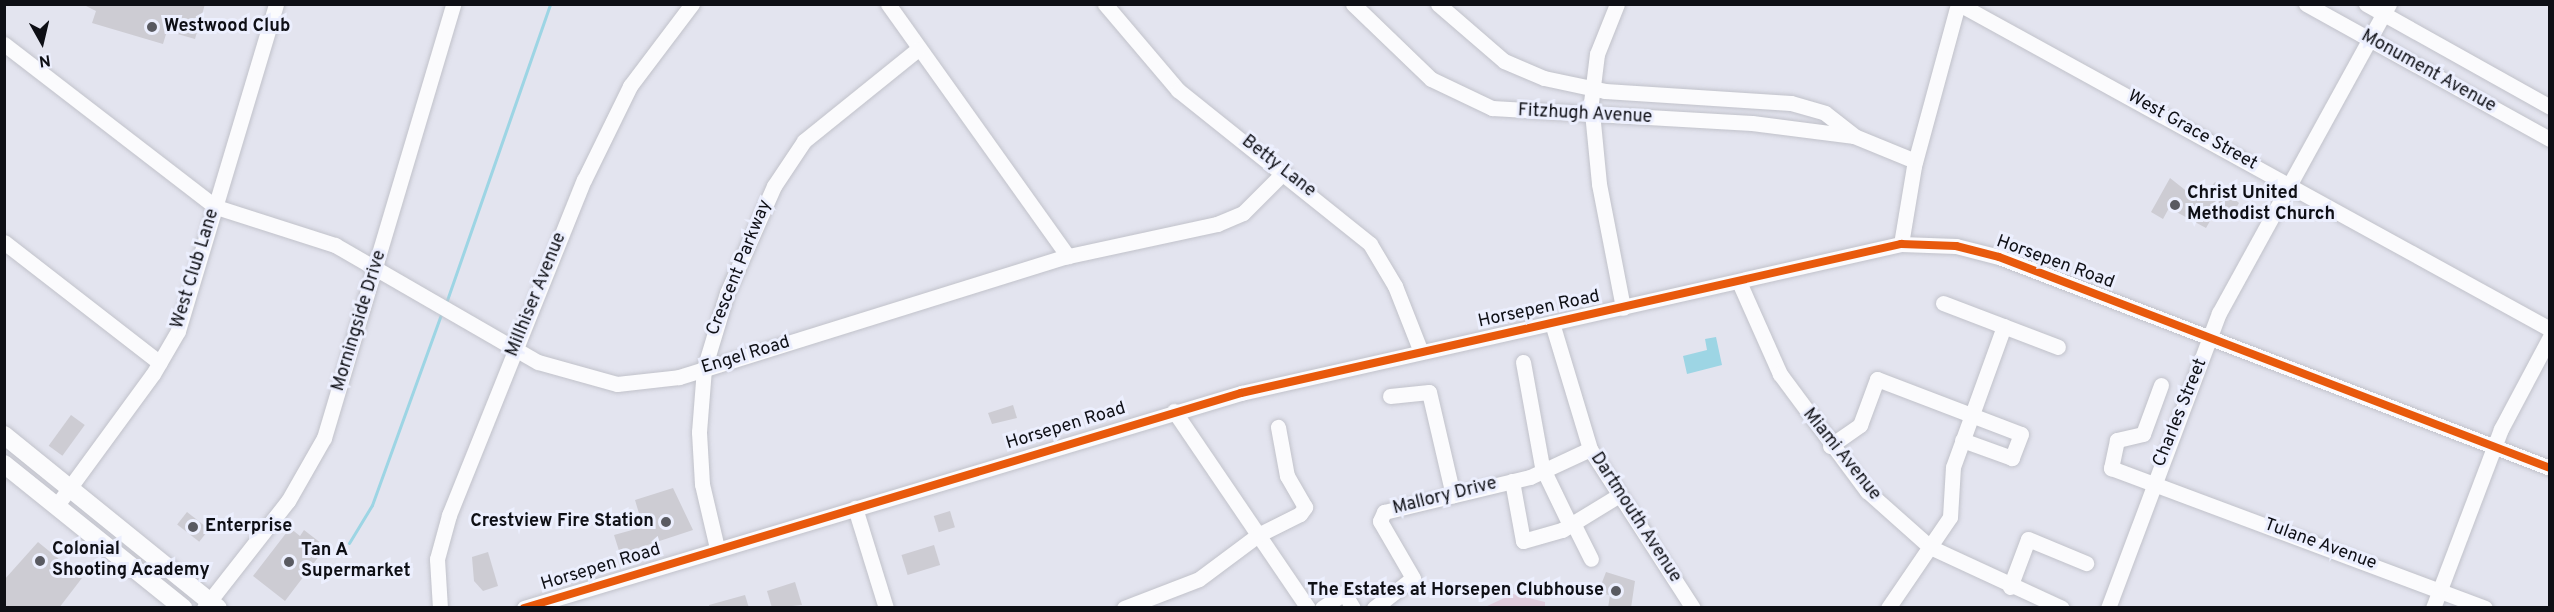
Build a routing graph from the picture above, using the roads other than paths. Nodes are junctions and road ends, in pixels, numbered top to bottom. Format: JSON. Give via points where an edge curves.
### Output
{"nodes":[{"id":1,"x":276,"y":4,"type":"edge"},
{"id":2,"x":453,"y":4,"type":"edge"},
{"id":3,"x":692,"y":4,"type":"edge"},
{"id":4,"x":888,"y":4,"type":"edge"},
{"id":5,"x":1105,"y":4,"type":"edge"},
{"id":6,"x":1353,"y":4,"type":"edge"},
{"id":7,"x":1438,"y":4,"type":"edge"},
{"id":8,"x":1617,"y":4,"type":"edge"},
{"id":9,"x":1942,"y":4,"type":"edge"},
{"id":10,"x":1948,"y":4,"type":"edge"},
{"id":11,"x":1958,"y":4,"type":"edge"},
{"id":12,"x":2306,"y":4,"type":"edge"},
{"id":13,"x":2366,"y":4,"type":"edge"},
{"id":14,"x":2387,"y":10,"type":"edge"},
{"id":15,"x":2370,"y":40,"type":"junction"},
{"id":16,"x":4,"y":44,"type":"edge"},
{"id":17,"x":918,"y":49,"type":"junction"},
{"id":18,"x":1592,"y":88,"type":"junction"},
{"id":19,"x":2550,"y":107,"type":"edge"},
{"id":20,"x":1592,"y":117,"type":"junction"},
{"id":21,"x":1854,"y":136,"type":"junction"},
{"id":22,"x":2550,"y":139,"type":"edge"},
{"id":23,"x":1916,"y":161,"type":"junction"},
{"id":24,"x":1284,"y":172,"type":"junction"},
{"id":25,"x":2290,"y":185,"type":"junction"},
{"id":26,"x":216,"y":207,"type":"junction"},
{"id":27,"x":4,"y":242,"type":"edge"},
{"id":28,"x":1901,"y":244,"type":"junction"},
{"id":29,"x":1068,"y":256,"type":"junction"},
{"id":30,"x":376,"y":267,"type":"junction"},
{"id":31,"x":1739,"y":282,"type":"junction"},
{"id":32,"x":1943,"y":303,"type":"dead end"},
{"id":33,"x":1623,"y":308,"type":"junction"},
{"id":34,"x":1552,"y":323,"type":"junction"},
{"id":35,"x":2004,"y":326,"type":"junction"},
{"id":36,"x":2550,"y":329,"type":"edge"},
{"id":37,"x":2208,"y":336,"type":"junction"},
{"id":38,"x":2550,"y":338,"type":"edge"},
{"id":39,"x":2058,"y":347,"type":"dead end"},
{"id":40,"x":515,"y":350,"type":"junction"},
{"id":41,"x":1421,"y":352,"type":"junction"},
{"id":42,"x":1523,"y":362,"type":"dead end"},
{"id":43,"x":160,"y":363,"type":"junction"},
{"id":44,"x":705,"y":369,"type":"junction"},
{"id":45,"x":2161,"y":385,"type":"dead end"},
{"id":46,"x":1390,"y":396,"type":"dead end"},
{"id":47,"x":1174,"y":411,"type":"junction"},
{"id":48,"x":1971,"y":416,"type":"junction"},
{"id":49,"x":1278,"y":427,"type":"dead end"},
{"id":50,"x":4,"y":435,"type":"edge"},
{"id":51,"x":1962,"y":440,"type":"junction"},
{"id":52,"x":1830,"y":446,"type":"junction"},
{"id":53,"x":2494,"y":447,"type":"junction"},
{"id":54,"x":1590,"y":449,"type":"junction"},
{"id":55,"x":4,"y":464,"type":"edge"},
{"id":56,"x":2550,"y":468,"type":"edge"},
{"id":57,"x":1544,"y":471,"type":"junction"},
{"id":58,"x":1512,"y":481,"type":"junction"},
{"id":59,"x":2154,"y":482,"type":"junction"},
{"id":60,"x":70,"y":488,"type":"junction"},
{"id":61,"x":1454,"y":495,"type":"junction"},
{"id":62,"x":1616,"y":497,"type":"junction"},
{"id":63,"x":57,"y":505,"type":"junction"},
{"id":64,"x":855,"y":508,"type":"junction"},
{"id":65,"x":1571,"y":524,"type":"junction"},
{"id":66,"x":1258,"y":535,"type":"junction"},
{"id":67,"x":1930,"y":547,"type":"junction"},
{"id":68,"x":717,"y":548,"type":"junction"},
{"id":69,"x":1591,"y":559,"type":"dead end"},
{"id":70,"x":2086,"y":563,"type":"dead end"},
{"id":71,"x":2010,"y":586,"type":"junction"},
{"id":72,"x":2439,"y":590,"type":"junction"},
{"id":73,"x":211,"y":605,"type":"edge"},
{"id":74,"x":183,"y":608,"type":"edge"},
{"id":75,"x":440,"y":608,"type":"edge"},
{"id":76,"x":524,"y":608,"type":"edge"},
{"id":77,"x":886,"y":608,"type":"edge"},
{"id":78,"x":1124,"y":608,"type":"edge"},
{"id":79,"x":1308,"y":608,"type":"edge"},
{"id":80,"x":1322,"y":608,"type":"edge"},
{"id":81,"x":1353,"y":608,"type":"edge"},
{"id":82,"x":1374,"y":608,"type":"edge"},
{"id":83,"x":1693,"y":608,"type":"edge"},
{"id":84,"x":1888,"y":608,"type":"edge"},
{"id":85,"x":2062,"y":608,"type":"edge"},
{"id":86,"x":2108,"y":608,"type":"edge"},
{"id":87,"x":2433,"y":608,"type":"edge"},
{"id":88,"x":2485,"y":608,"type":"edge"}],
"edges":[{"from":1,"to":26,"type":"street","name":"West Club Lane"},
{"from":2,"to":30,"type":"street","name":"Morningside Drive"},
{"from":3,"to":40,"type":"street","name":"Millhiser Avenue","via":[[658,45],[618,107]]},
{"from":4,"to":17,"type":"street"},
{"from":5,"to":24,"type":"street","name":"Betty Lane","via":[[1166,79]]},
{"from":6,"to":20,"type":"street","name":"Fitzhugh Avenue","via":[[1431,79],[1468,100],[1513,112]]},
{"from":7,"to":18,"type":"street","name":"Fitzhugh Avenue","via":[[1511,65]]},
{"from":8,"to":18,"type":"street","via":[[1602,37]]},
{"from":9,"to":10,"type":"street"},
{"from":11,"to":23,"type":"street"},
{"from":11,"to":25,"type":"street","name":"West Grace Street"},
{"from":12,"to":15,"type":"street","name":"Monument Avenue"},
{"from":13,"to":14,"type":"street","name":"Monument Avenue"},
{"from":14,"to":15,"type":"street","name":"Charles Street"},
{"from":14,"to":19,"type":"street","name":"Monument Avenue"},
{"from":15,"to":22,"type":"street","name":"Monument Avenue"},
{"from":15,"to":25,"type":"street","name":"Charles Street"},
{"from":16,"to":26,"type":"street"},
{"from":17,"to":29,"type":"street"},
{"from":17,"to":44,"type":"street","name":"Crescent Parkway","via":[[826,119],[792,156],[727,293]]},
{"from":18,"to":20,"type":"street"},
{"from":18,"to":21,"type":"street","name":"Fitzhugh Avenue","via":[[1791,103],[1825,113]]},
{"from":20,"to":21,"type":"street","name":"Fitzhugh Avenue","via":[[1752,123]]},
{"from":20,"to":33,"type":"street"},
{"from":21,"to":23,"type":"street","name":"Fitzhugh Avenue"},
{"from":23,"to":28,"type":"street"},
{"from":24,"to":29,"type":"street","name":"Engel Road","via":[[1232,219]]},
{"from":24,"to":41,"type":"street","name":"Betty Lane","via":[[1370,244],[1395,286]]},
{"from":25,"to":36,"type":"street","name":"West Grace Street"},
{"from":25,"to":37,"type":"street","name":"Charles Street"},
{"from":26,"to":30,"type":"street","name":"Engel Road","via":[[305,233]]},
{"from":26,"to":43,"type":"street","name":"West Club Lane","via":[[178,331]]},
{"from":27,"to":43,"type":"street"},
{"from":28,"to":31,"type":"street","name":"Horsepen Road"},
{"from":28,"to":37,"type":"street","name":"Horsepen Road","via":[[1956,246],[1999,257]]},
{"from":29,"to":44,"type":"street","name":"Engel Road"},
{"from":30,"to":40,"type":"street","name":"Engel Road"},
{"from":30,"to":73,"type":"street","name":"Morningside Drive","via":[[315,458]]},
{"from":31,"to":33,"type":"street","name":"Horsepen Road"},
{"from":31,"to":52,"type":"street","name":"Miami Avenue","via":[[1776,368]]},
{"from":32,"to":35,"type":"street"},
{"from":33,"to":34,"type":"street","name":"Horsepen Road"},
{"from":34,"to":41,"type":"street","name":"Horsepen Road"},
{"from":34,"to":54,"type":"street","name":"Dartmouth Avenue"},
{"from":35,"to":39,"type":"street"},
{"from":35,"to":48,"type":"street"},
{"from":37,"to":53,"type":"street","name":"Horsepen Road"},
{"from":37,"to":59,"type":"street","name":"Charles Street"},
{"from":38,"to":53,"type":"street"},
{"from":40,"to":44,"type":"street","name":"Engel Road","via":[[569,374],[617,384]]},
{"from":40,"to":75,"type":"street","name":"Millhiser Avenue","via":[[438,551]]},
{"from":41,"to":47,"type":"street","name":"Horsepen Road"},
{"from":42,"to":57,"type":"street"},
{"from":43,"to":60,"type":"street","name":"West Club Lane"},
{"from":44,"to":68,"type":"street","name":"Crescent Parkway","via":[[699,460]]},
{"from":45,"to":59,"type":"street","name":"Tulane Avenue","via":[[2143,434],[2116,440],[2111,468]]},
{"from":46,"to":61,"type":"street","via":[[1429,392]]},
{"from":47,"to":64,"type":"street","name":"Horsepen Road"},
{"from":47,"to":66,"type":"street"},
{"from":48,"to":51,"type":"street"},
{"from":48,"to":51,"type":"street","via":[[2021,434],[2012,458]]},
{"from":48,"to":52,"type":"street","via":[[1878,379],[1863,422]]},
{"from":49,"to":66,"type":"street","via":[[1287,476],[1305,507],[1274,532]]},
{"from":50,"to":60,"type":"main road"},
{"from":51,"to":67,"type":"street","via":[[1950,478],[1950,517]]},
{"from":52,"to":67,"type":"street","name":"Miami Avenue","via":[[1867,491]]},
{"from":53,"to":56,"type":"street","name":"Horsepen Road"},
{"from":53,"to":72,"type":"street"},
{"from":54,"to":57,"type":"street","name":"Mallory Drive"},
{"from":54,"to":62,"type":"street","name":"Dartmouth Avenue"},
{"from":55,"to":63,"type":"main road"},
{"from":57,"to":58,"type":"street","name":"Mallory Drive"},
{"from":57,"to":65,"type":"street"},
{"from":58,"to":61,"type":"street","name":"Mallory Drive"},
{"from":58,"to":65,"type":"street","via":[[1523,541]]},
{"from":59,"to":72,"type":"street","name":"Tulane Avenue"},
{"from":59,"to":86,"type":"street","name":"Charles Street"},
{"from":60,"to":63,"type":"street","name":"West Club Lane"},
{"from":60,"to":73,"type":"main road"},
{"from":61,"to":82,"type":"street","name":"Mallory Drive","via":[[1384,512],[1380,521],[1413,578]]},
{"from":62,"to":65,"type":"street"},
{"from":62,"to":83,"type":"street","name":"Dartmouth Avenue"},
{"from":63,"to":74,"type":"main road"},
{"from":64,"to":68,"type":"street","name":"Horsepen Road"},
{"from":64,"to":77,"type":"street"},
{"from":65,"to":69,"type":"street"},
{"from":66,"to":78,"type":"street","via":[[1199,579]]},
{"from":66,"to":79,"type":"street"},
{"from":67,"to":71,"type":"street","name":"Miami Avenue"},
{"from":67,"to":84,"type":"street"},
{"from":68,"to":76,"type":"street","name":"Horsepen Road"},
{"from":70,"to":71,"type":"street","via":[[2028,539]]},
{"from":71,"to":85,"type":"street","name":"Miami Avenue"},
{"from":72,"to":87,"type":"street"},
{"from":72,"to":88,"type":"street","name":"Tulane Avenue"},
{"from":80,"to":81,"type":"street","via":[[1344,592]]}]}
